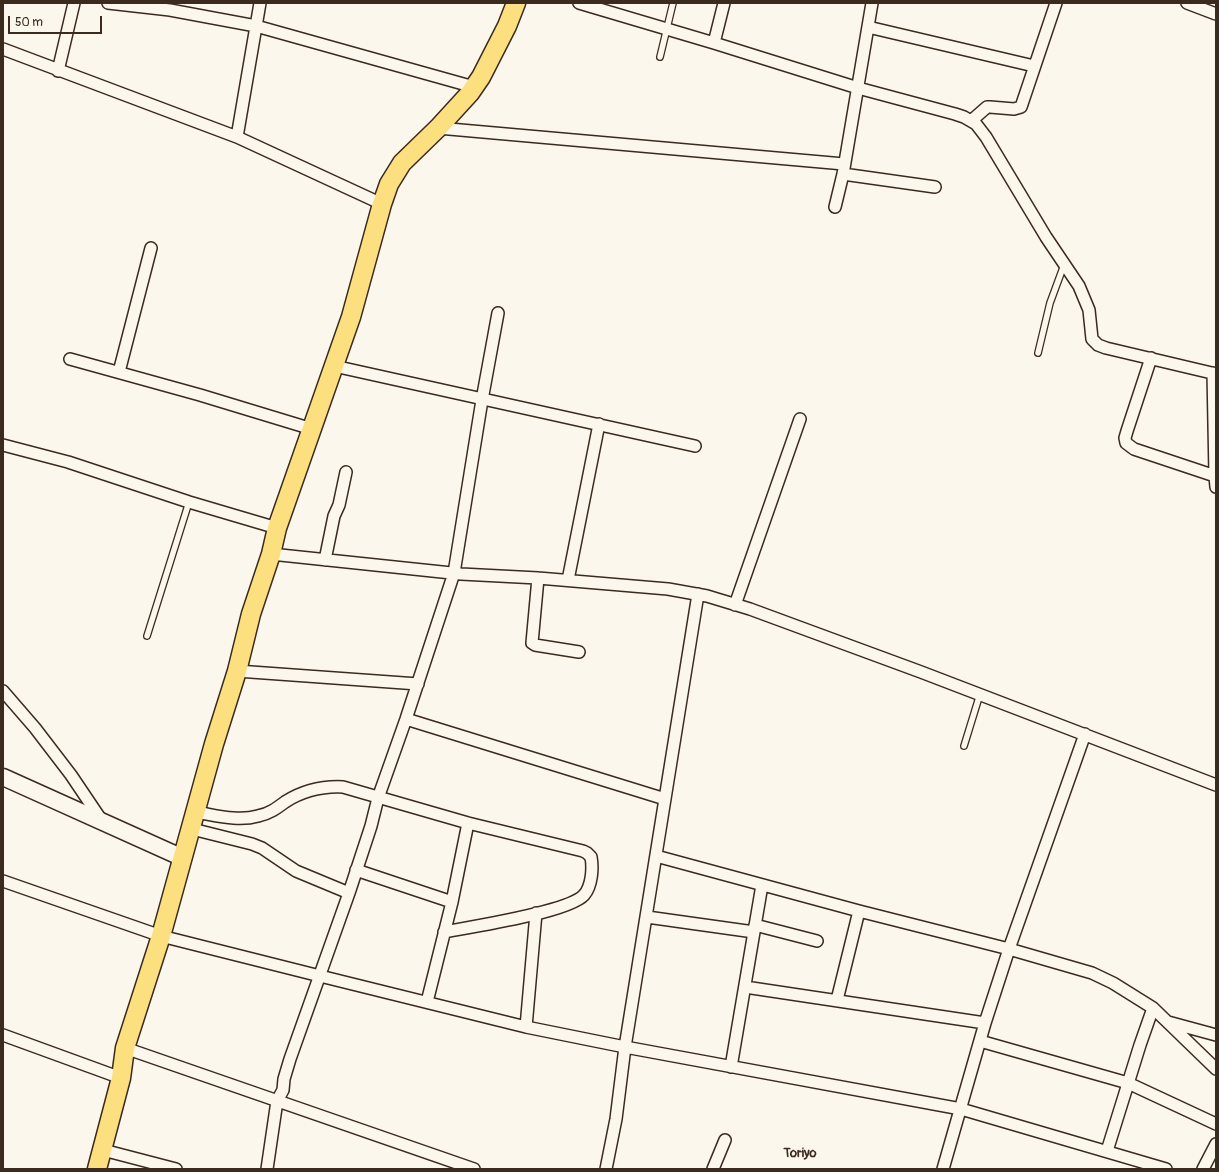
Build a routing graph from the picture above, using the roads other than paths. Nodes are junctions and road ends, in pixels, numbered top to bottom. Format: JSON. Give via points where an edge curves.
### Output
{"nodes":[{"id":1,"x":74,"y":3,"type":"edge"},
{"id":2,"x":108,"y":3,"type":"edge"},
{"id":3,"x":260,"y":3,"type":"edge"},
{"id":4,"x":516,"y":3,"type":"edge"},
{"id":5,"x":579,"y":3,"type":"edge"},
{"id":6,"x":673,"y":3,"type":"edge"},
{"id":7,"x":724,"y":3,"type":"edge"},
{"id":8,"x":872,"y":3,"type":"edge"},
{"id":9,"x":1056,"y":3,"type":"edge"},
{"id":10,"x":1187,"y":3,"type":"edge"},
{"id":11,"x":1216,"y":14,"type":"edge"},
{"id":12,"x":256,"y":26,"type":"junction"},
{"id":13,"x":868,"y":27,"type":"junction"},
{"id":14,"x":666,"y":29,"type":"junction"},
{"id":15,"x":714,"y":43,"type":"junction"},
{"id":16,"x":3,"y":50,"type":"edge"},
{"id":17,"x":660,"y":57,"type":"dead end"},
{"id":18,"x":1034,"y":66,"type":"junction"},
{"id":19,"x":58,"y":71,"type":"junction"},
{"id":20,"x":474,"y":87,"type":"junction"},
{"id":21,"x":858,"y":88,"type":"junction"},
{"id":22,"x":970,"y":121,"type":"junction"},
{"id":23,"x":438,"y":128,"type":"junction"},
{"id":24,"x":237,"y":137,"type":"junction"},
{"id":25,"x":844,"y":169,"type":"junction"},
{"id":26,"x":935,"y":187,"type":"dead end"},
{"id":27,"x":382,"y":204,"type":"junction"},
{"id":28,"x":835,"y":207,"type":"dead end"},
{"id":29,"x":151,"y":248,"type":"dead end"},
{"id":30,"x":1064,"y":265,"type":"junction"},
{"id":31,"x":498,"y":313,"type":"dead end"},
{"id":32,"x":1038,"y":353,"type":"dead end"},
{"id":33,"x":1151,"y":358,"type":"junction"},
{"id":34,"x":70,"y":359,"type":"dead end"},
{"id":35,"x":334,"y":366,"type":"junction"},
{"id":36,"x":119,"y":372,"type":"junction"},
{"id":37,"x":1215,"y":373,"type":"edge"},
{"id":38,"x":482,"y":400,"type":"junction"},
{"id":39,"x":800,"y":419,"type":"dead end"},
{"id":40,"x":599,"y":424,"type":"junction"},
{"id":41,"x":312,"y":429,"type":"junction"},
{"id":42,"x":3,"y":445,"type":"edge"},
{"id":43,"x":695,"y":446,"type":"dead end"},
{"id":44,"x":346,"y":472,"type":"dead end"},
{"id":45,"x":1215,"y":482,"type":"edge"},
{"id":46,"x":188,"y":502,"type":"junction"},
{"id":47,"x":277,"y":528,"type":"junction"},
{"id":48,"x":271,"y":554,"type":"junction"},
{"id":49,"x":325,"y":560,"type":"junction"},
{"id":50,"x":454,"y":573,"type":"junction"},
{"id":51,"x":538,"y":578,"type":"junction"},
{"id":52,"x":568,"y":580,"type":"junction"},
{"id":53,"x":698,"y":594,"type":"junction"},
{"id":54,"x":735,"y":605,"type":"junction"},
{"id":55,"x":147,"y":636,"type":"dead end"},
{"id":56,"x":579,"y":652,"type":"dead end"},
{"id":57,"x":237,"y":671,"type":"junction"},
{"id":58,"x":418,"y":684,"type":"junction"},
{"id":59,"x":3,"y":691,"type":"edge"},
{"id":60,"x":980,"y":694,"type":"junction"},
{"id":61,"x":406,"y":719,"type":"junction"},
{"id":62,"x":1085,"y":734,"type":"junction"},
{"id":63,"x":964,"y":746,"type":"dead end"},
{"id":64,"x":3,"y":777,"type":"edge"},
{"id":65,"x":1216,"y":785,"type":"edge"},
{"id":66,"x":378,"y":798,"type":"junction"},
{"id":67,"x":665,"y":799,"type":"junction"},
{"id":68,"x":193,"y":821,"type":"junction"},
{"id":69,"x":102,"y":822,"type":"junction"},
{"id":70,"x":468,"y":823,"type":"junction"},
{"id":71,"x":656,"y":856,"type":"junction"},
{"id":72,"x":183,"y":858,"type":"junction"},
{"id":73,"x":356,"y":870,"type":"junction"},
{"id":74,"x":3,"y":881,"type":"edge"},
{"id":75,"x":762,"y":884,"type":"junction"},
{"id":76,"x":349,"y":893,"type":"junction"},
{"id":77,"x":452,"y":902,"type":"junction"},
{"id":78,"x":859,"y":911,"type":"junction"},
{"id":79,"x":536,"y":913,"type":"junction"},
{"id":80,"x":647,"y":917,"type":"junction"},
{"id":81,"x":754,"y":929,"type":"junction"},
{"id":82,"x":444,"y":932,"type":"junction"},
{"id":83,"x":161,"y":936,"type":"junction"},
{"id":84,"x":817,"y":941,"type":"dead end"},
{"id":85,"x":1009,"y":949,"type":"junction"},
{"id":86,"x":320,"y":976,"type":"junction"},
{"id":87,"x":745,"y":987,"type":"junction"},
{"id":88,"x":836,"y":1000,"type":"junction"},
{"id":89,"x":427,"y":1002,"type":"junction"},
{"id":90,"x":1153,"y":1008,"type":"junction"},
{"id":91,"x":1167,"y":1021,"type":"junction"},
{"id":92,"x":985,"y":1023,"type":"junction"},
{"id":93,"x":526,"y":1027,"type":"junction"},
{"id":94,"x":1216,"y":1034,"type":"edge"},
{"id":95,"x":3,"y":1035,"type":"edge"},
{"id":96,"x":980,"y":1041,"type":"junction"},
{"id":97,"x":625,"y":1047,"type":"junction"},
{"id":98,"x":124,"y":1048,"type":"junction"},
{"id":99,"x":731,"y":1067,"type":"junction"},
{"id":100,"x":1216,"y":1069,"type":"edge"},
{"id":101,"x":121,"y":1078,"type":"junction"},
{"id":102,"x":1128,"y":1083,"type":"junction"},
{"id":103,"x":277,"y":1101,"type":"junction"},
{"id":104,"x":961,"y":1109,"type":"junction"},
{"id":105,"x":1216,"y":1124,"type":"edge"},
{"id":106,"x":725,"y":1140,"type":"dead end"},
{"id":107,"x":1216,"y":1144,"type":"edge"},
{"id":108,"x":103,"y":1150,"type":"junction"},
{"id":109,"x":1107,"y":1151,"type":"junction"},
{"id":110,"x":97,"y":1169,"type":"edge"},
{"id":111,"x":176,"y":1169,"type":"edge"},
{"id":112,"x":267,"y":1169,"type":"edge"},
{"id":113,"x":474,"y":1169,"type":"edge"},
{"id":114,"x":606,"y":1169,"type":"edge"},
{"id":115,"x":713,"y":1169,"type":"edge"},
{"id":116,"x":943,"y":1169,"type":"edge"},
{"id":117,"x":1166,"y":1169,"type":"edge"},
{"id":118,"x":1203,"y":1169,"type":"edge"}],
"edges":[{"from":1,"to":19,"type":"street"},
{"from":2,"to":12,"type":"street","via":[[170,10]]},
{"from":3,"to":12,"type":"street"},
{"from":4,"to":20,"type":"main road","via":[[507,26]]},
{"from":5,"to":14,"type":"street"},
{"from":6,"to":14,"type":"lane"},
{"from":7,"to":15,"type":"street"},
{"from":8,"to":13,"type":"street"},
{"from":9,"to":18,"type":"street"},
{"from":10,"to":11,"type":"street"},
{"from":12,"to":20,"type":"street"},
{"from":12,"to":24,"type":"street"},
{"from":13,"to":18,"type":"street"},
{"from":13,"to":21,"type":"street"},
{"from":14,"to":15,"type":"street"},
{"from":14,"to":17,"type":"lane"},
{"from":15,"to":21,"type":"street"},
{"from":16,"to":19,"type":"street"},
{"from":18,"to":22,"type":"street","via":[[1021,107],[990,107]]},
{"from":19,"to":24,"type":"street"},
{"from":20,"to":23,"type":"main road"},
{"from":21,"to":22,"type":"street","via":[[955,114]]},
{"from":21,"to":25,"type":"street"},
{"from":22,"to":30,"type":"street","via":[[976,124],[986,137]]},
{"from":23,"to":25,"type":"street"},
{"from":23,"to":27,"type":"main road","via":[[402,163],[389,184]]},
{"from":24,"to":27,"type":"street"},
{"from":25,"to":26,"type":"street"},
{"from":25,"to":28,"type":"street"},
{"from":27,"to":35,"type":"main road","via":[[354,306]]},
{"from":29,"to":36,"type":"street"},
{"from":30,"to":32,"type":"lane","via":[[1050,304]]},
{"from":30,"to":33,"type":"street","via":[[1086,300],[1091,335],[1095,343]]},
{"from":31,"to":38,"type":"street"},
{"from":33,"to":37,"type":"street"},
{"from":33,"to":45,"type":"street","via":[[1127,431],[1126,443],[1134,449]]},
{"from":34,"to":36,"type":"street"},
{"from":35,"to":38,"type":"street"},
{"from":35,"to":41,"type":"main road"},
{"from":36,"to":41,"type":"street"},
{"from":37,"to":45,"type":"street"},
{"from":38,"to":40,"type":"street"},
{"from":38,"to":50,"type":"street"},
{"from":39,"to":54,"type":"street"},
{"from":40,"to":43,"type":"street"},
{"from":40,"to":52,"type":"street"},
{"from":41,"to":47,"type":"main road"},
{"from":42,"to":46,"type":"street","via":[[68,462]]},
{"from":44,"to":49,"type":"street"},
{"from":46,"to":47,"type":"street"},
{"from":46,"to":55,"type":"lane"},
{"from":47,"to":48,"type":"main road"},
{"from":48,"to":49,"type":"street"},
{"from":48,"to":57,"type":"main road","via":[[251,614]]},
{"from":49,"to":50,"type":"street"},
{"from":50,"to":51,"type":"street"},
{"from":50,"to":58,"type":"street"},
{"from":51,"to":52,"type":"street"},
{"from":51,"to":56,"type":"street","via":[[532,643]]},
{"from":52,"to":53,"type":"street"},
{"from":53,"to":54,"type":"street"},
{"from":53,"to":67,"type":"street"},
{"from":54,"to":60,"type":"street"},
{"from":57,"to":58,"type":"street"},
{"from":57,"to":68,"type":"main road"},
{"from":58,"to":61,"type":"street"},
{"from":59,"to":69,"type":"street","via":[[71,775]]},
{"from":60,"to":62,"type":"street"},
{"from":60,"to":63,"type":"lane"},
{"from":61,"to":66,"type":"street"},
{"from":61,"to":67,"type":"street"},
{"from":62,"to":65,"type":"street"},
{"from":62,"to":85,"type":"street"},
{"from":64,"to":69,"type":"street"},
{"from":66,"to":68,"type":"street","via":[[343,787],[324,787],[298,794],[272,811],[258,816]]},
{"from":66,"to":70,"type":"street"},
{"from":66,"to":73,"type":"street"},
{"from":67,"to":71,"type":"street"},
{"from":68,"to":72,"type":"main road"},
{"from":68,"to":76,"type":"street","via":[[262,848],[296,871]]},
{"from":69,"to":72,"type":"street"},
{"from":70,"to":77,"type":"street"},
{"from":70,"to":79,"type":"street","via":[[583,851],[590,855],[592,862],[589,887],[584,895],[567,904]]},
{"from":71,"to":75,"type":"street"},
{"from":71,"to":80,"type":"street"},
{"from":72,"to":83,"type":"main road"},
{"from":73,"to":76,"type":"street"},
{"from":73,"to":77,"type":"street"},
{"from":74,"to":83,"type":"street"},
{"from":75,"to":78,"type":"street"},
{"from":75,"to":81,"type":"street"},
{"from":76,"to":86,"type":"street"},
{"from":77,"to":82,"type":"street"},
{"from":78,"to":85,"type":"street"},
{"from":78,"to":88,"type":"street"},
{"from":79,"to":82,"type":"street"},
{"from":79,"to":93,"type":"street"},
{"from":80,"to":81,"type":"street"},
{"from":80,"to":97,"type":"street"},
{"from":81,"to":84,"type":"street"},
{"from":81,"to":87,"type":"street"},
{"from":82,"to":89,"type":"street"},
{"from":83,"to":86,"type":"street"},
{"from":83,"to":98,"type":"main road"},
{"from":85,"to":90,"type":"street","via":[[1092,972],[1118,985]]},
{"from":85,"to":92,"type":"street"},
{"from":86,"to":89,"type":"street"},
{"from":86,"to":103,"type":"street"},
{"from":87,"to":88,"type":"street"},
{"from":87,"to":99,"type":"street"},
{"from":88,"to":92,"type":"street"},
{"from":89,"to":93,"type":"street"},
{"from":90,"to":91,"type":"street"},
{"from":90,"to":102,"type":"street"},
{"from":91,"to":94,"type":"street"},
{"from":91,"to":100,"type":"street"},
{"from":92,"to":96,"type":"street"},
{"from":93,"to":97,"type":"street"},
{"from":95,"to":101,"type":"street"},
{"from":96,"to":102,"type":"street"},
{"from":96,"to":104,"type":"street"},
{"from":97,"to":99,"type":"street"},
{"from":97,"to":114,"type":"street","via":[[616,1119]]},
{"from":98,"to":101,"type":"main road"},
{"from":98,"to":103,"type":"street"},
{"from":99,"to":104,"type":"street"},
{"from":101,"to":108,"type":"main road"},
{"from":102,"to":105,"type":"street"},
{"from":102,"to":109,"type":"street"},
{"from":103,"to":112,"type":"street"},
{"from":103,"to":113,"type":"street"},
{"from":104,"to":109,"type":"street"},
{"from":104,"to":116,"type":"street"},
{"from":106,"to":115,"type":"street"},
{"from":107,"to":118,"type":"street"},
{"from":108,"to":110,"type":"main road"},
{"from":108,"to":111,"type":"street"},
{"from":109,"to":117,"type":"street"}]}
